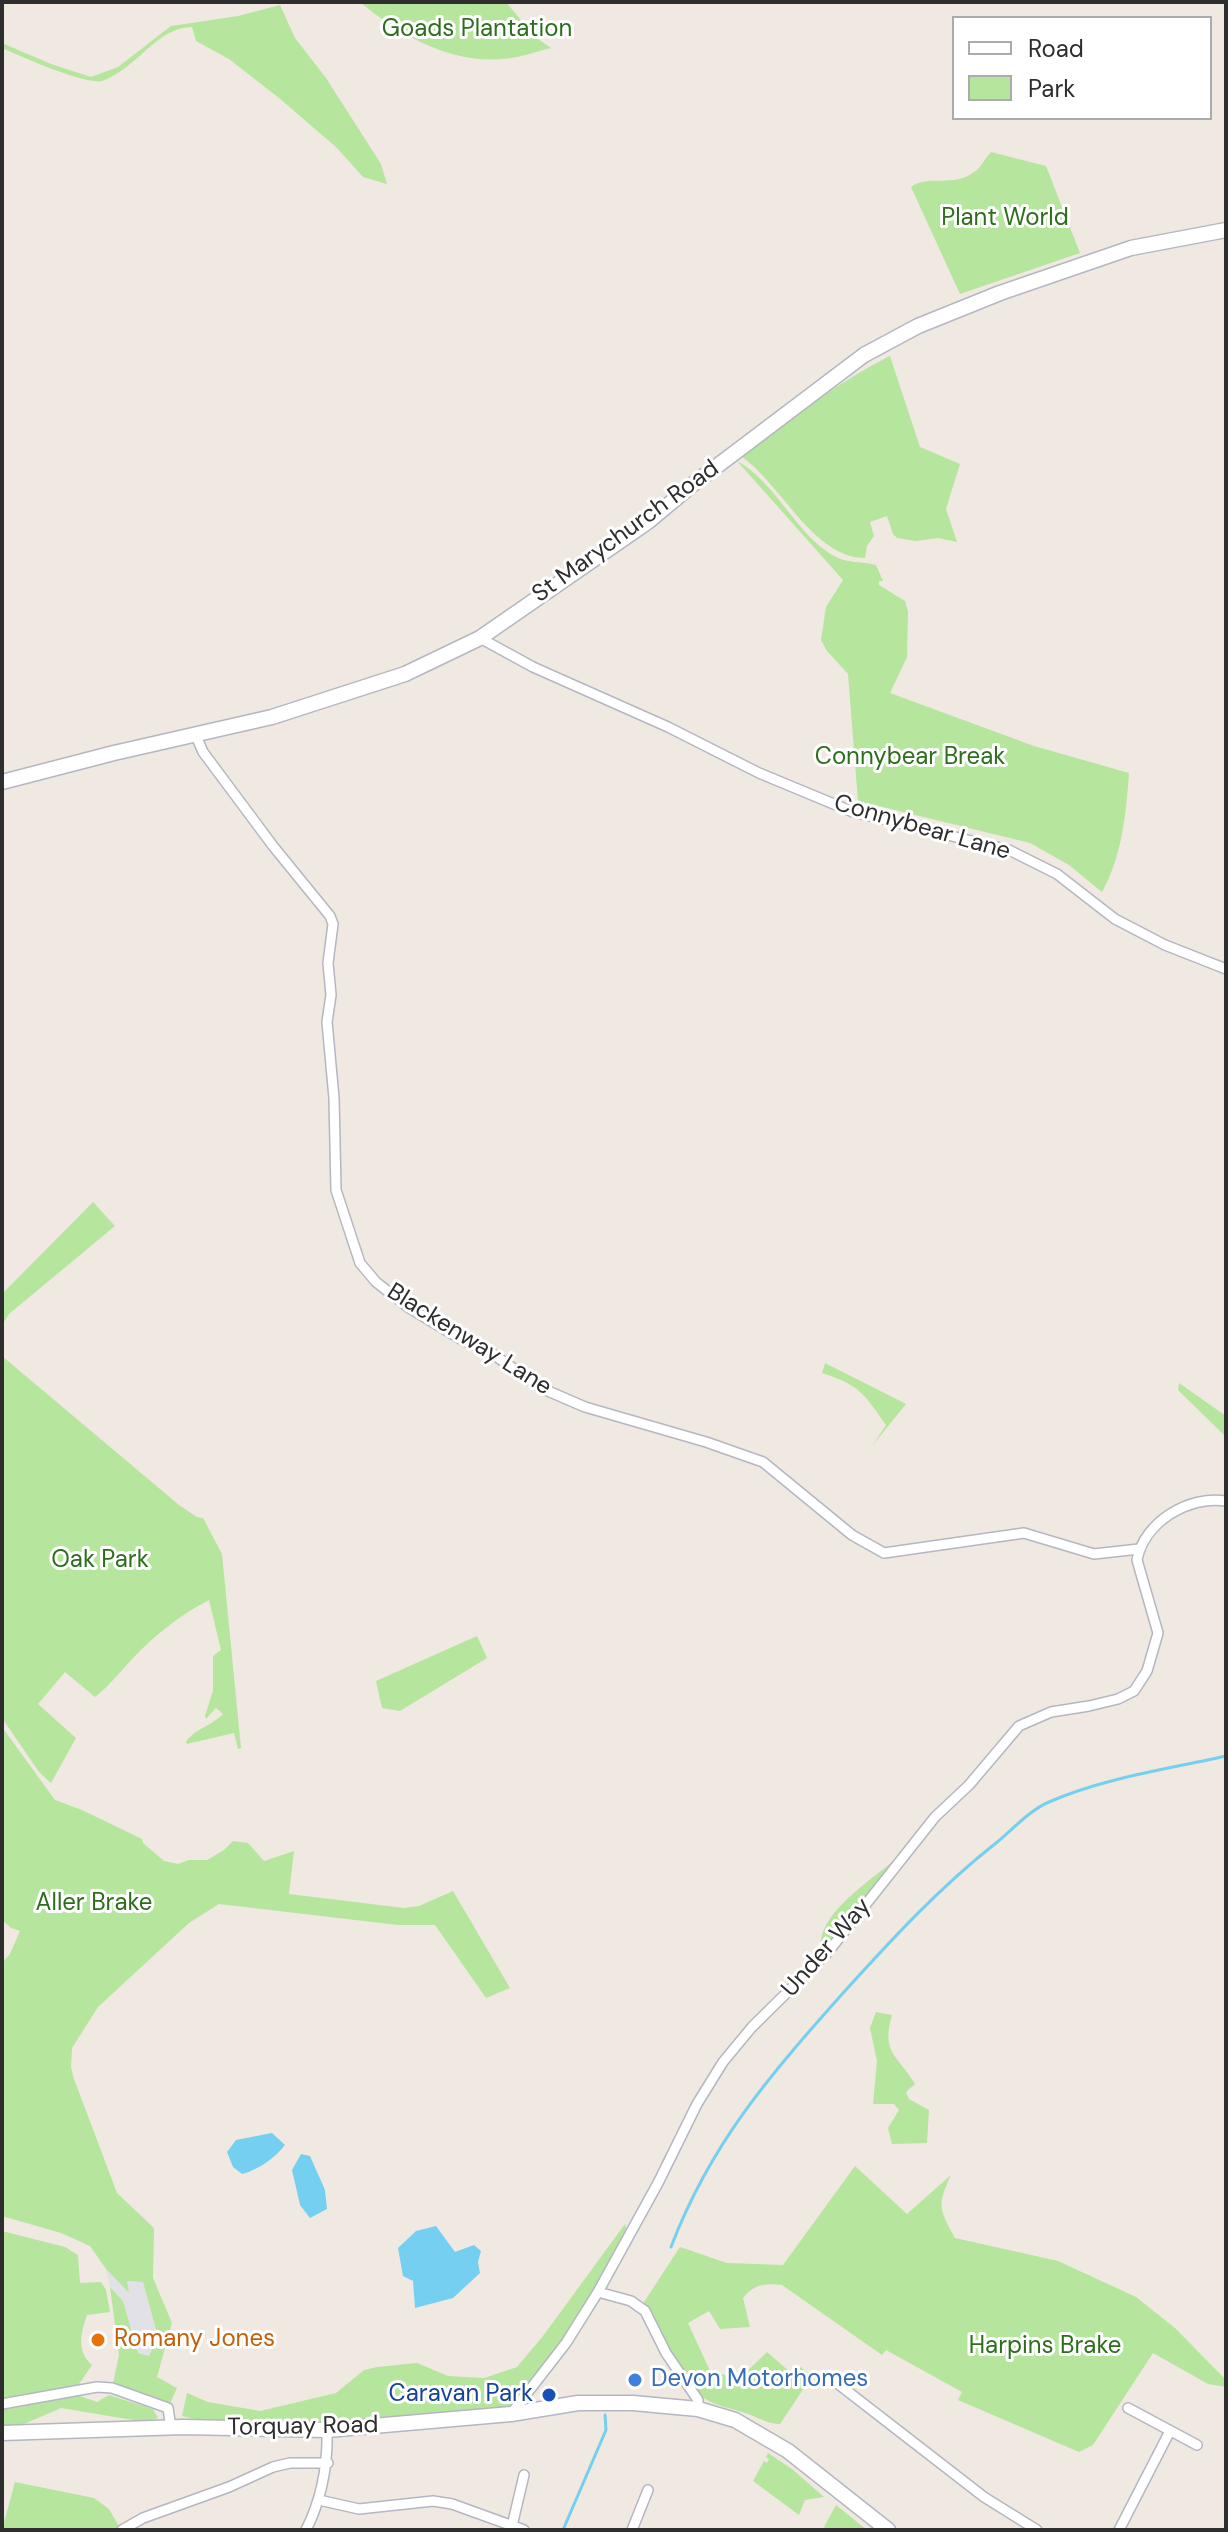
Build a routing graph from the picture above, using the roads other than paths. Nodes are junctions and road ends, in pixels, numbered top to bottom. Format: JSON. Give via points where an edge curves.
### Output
{"nodes":[{"id":1,"x":1226,"y":230,"type":"edge"},
{"id":2,"x":480,"y":638,"type":"junction"},
{"id":3,"x":196,"y":736,"type":"junction"},
{"id":4,"x":2,"y":782,"type":"edge"},
{"id":5,"x":1226,"y":969,"type":"edge"},
{"id":6,"x":1226,"y":1501,"type":"edge"},
{"id":7,"x":1139,"y":1549,"type":"junction"},
{"id":8,"x":598,"y":2292,"type":"junction"},
{"id":9,"x":833,"y":2380,"type":"dead end"},
{"id":10,"x":2,"y":2404,"type":"edge"},
{"id":11,"x":1128,"y":2408,"type":"dead end"},
{"id":12,"x":698,"y":2409,"type":"junction"},
{"id":13,"x":511,"y":2414,"type":"junction"},
{"id":14,"x":171,"y":2428,"type":"junction"},
{"id":15,"x":327,"y":2430,"type":"junction"},
{"id":16,"x":1170,"y":2431,"type":"junction"},
{"id":17,"x":2,"y":2433,"type":"edge"},
{"id":18,"x":1197,"y":2445,"type":"dead end"},
{"id":19,"x":328,"y":2463,"type":"junction"},
{"id":20,"x":524,"y":2475,"type":"dead end"},
{"id":21,"x":648,"y":2490,"type":"dead end"},
{"id":22,"x":319,"y":2500,"type":"junction"},
{"id":23,"x":512,"y":2526,"type":"junction"},
{"id":24,"x":122,"y":2530,"type":"edge"},
{"id":25,"x":306,"y":2530,"type":"edge"},
{"id":26,"x":524,"y":2530,"type":"edge"},
{"id":27,"x":632,"y":2530,"type":"edge"},
{"id":28,"x":888,"y":2530,"type":"edge"},
{"id":29,"x":1037,"y":2530,"type":"edge"},
{"id":30,"x":1119,"y":2530,"type":"edge"}],
"edges":[{"from":1,"to":2,"type":"street","name":"St Marychurch Road","via":[[1131,248],[1000,293],[864,355],[649,521]]},
{"from":2,"to":3,"type":"street","name":"St Marychurch Road","via":[[362,689]]},
{"from":2,"to":5,"type":"street","name":"Connybear Lane","via":[[759,773],[853,812],[1009,850],[1057,874],[1115,919]]},
{"from":3,"to":4,"type":"street","name":"St Marychurch Road"},
{"from":3,"to":7,"type":"street","name":"Blackenway Lane","via":[[333,924],[327,1022],[336,1190],[368,1273],[408,1307],[490,1352],[541,1388],[585,1407],[763,1462],[852,1535],[884,1553],[1024,1533],[1094,1554]]},
{"from":6,"to":7,"type":"street","via":[[1211,1498],[1175,1510],[1151,1530]]},
{"from":7,"to":8,"type":"street","name":"Under Way","via":[[1137,1560],[1158,1633],[1147,1671],[1134,1691],[1104,1703],[1051,1712],[1019,1726],[935,1817],[828,1952],[723,2062]]},
{"from":8,"to":12,"type":"street","via":[[631,2301],[645,2311],[698,2400]]},
{"from":8,"to":13,"type":"street","name":"Under Way"},
{"from":9,"to":29,"type":"street","via":[[984,2497]]},
{"from":10,"to":14,"type":"street","via":[[112,2388],[168,2408]]},
{"from":11,"to":16,"type":"street"},
{"from":12,"to":13,"type":"street","name":"Torquay Road","via":[[578,2403]]},
{"from":12,"to":28,"type":"street","name":"Torquay Road","via":[[735,2420],[788,2451]]},
{"from":13,"to":15,"type":"street","name":"Torquay Road"},
{"from":14,"to":15,"type":"street","name":"Torquay Road"},
{"from":14,"to":17,"type":"street","name":"Torquay Road"},
{"from":15,"to":19,"type":"street"},
{"from":16,"to":18,"type":"street"},
{"from":16,"to":30,"type":"street"},
{"from":19,"to":22,"type":"street"},
{"from":19,"to":24,"type":"street","via":[[273,2467]]},
{"from":20,"to":23,"type":"street"},
{"from":21,"to":27,"type":"street"},
{"from":22,"to":23,"type":"street","via":[[359,2509],[433,2501]]},
{"from":22,"to":25,"type":"street"},
{"from":23,"to":26,"type":"street"}]}
